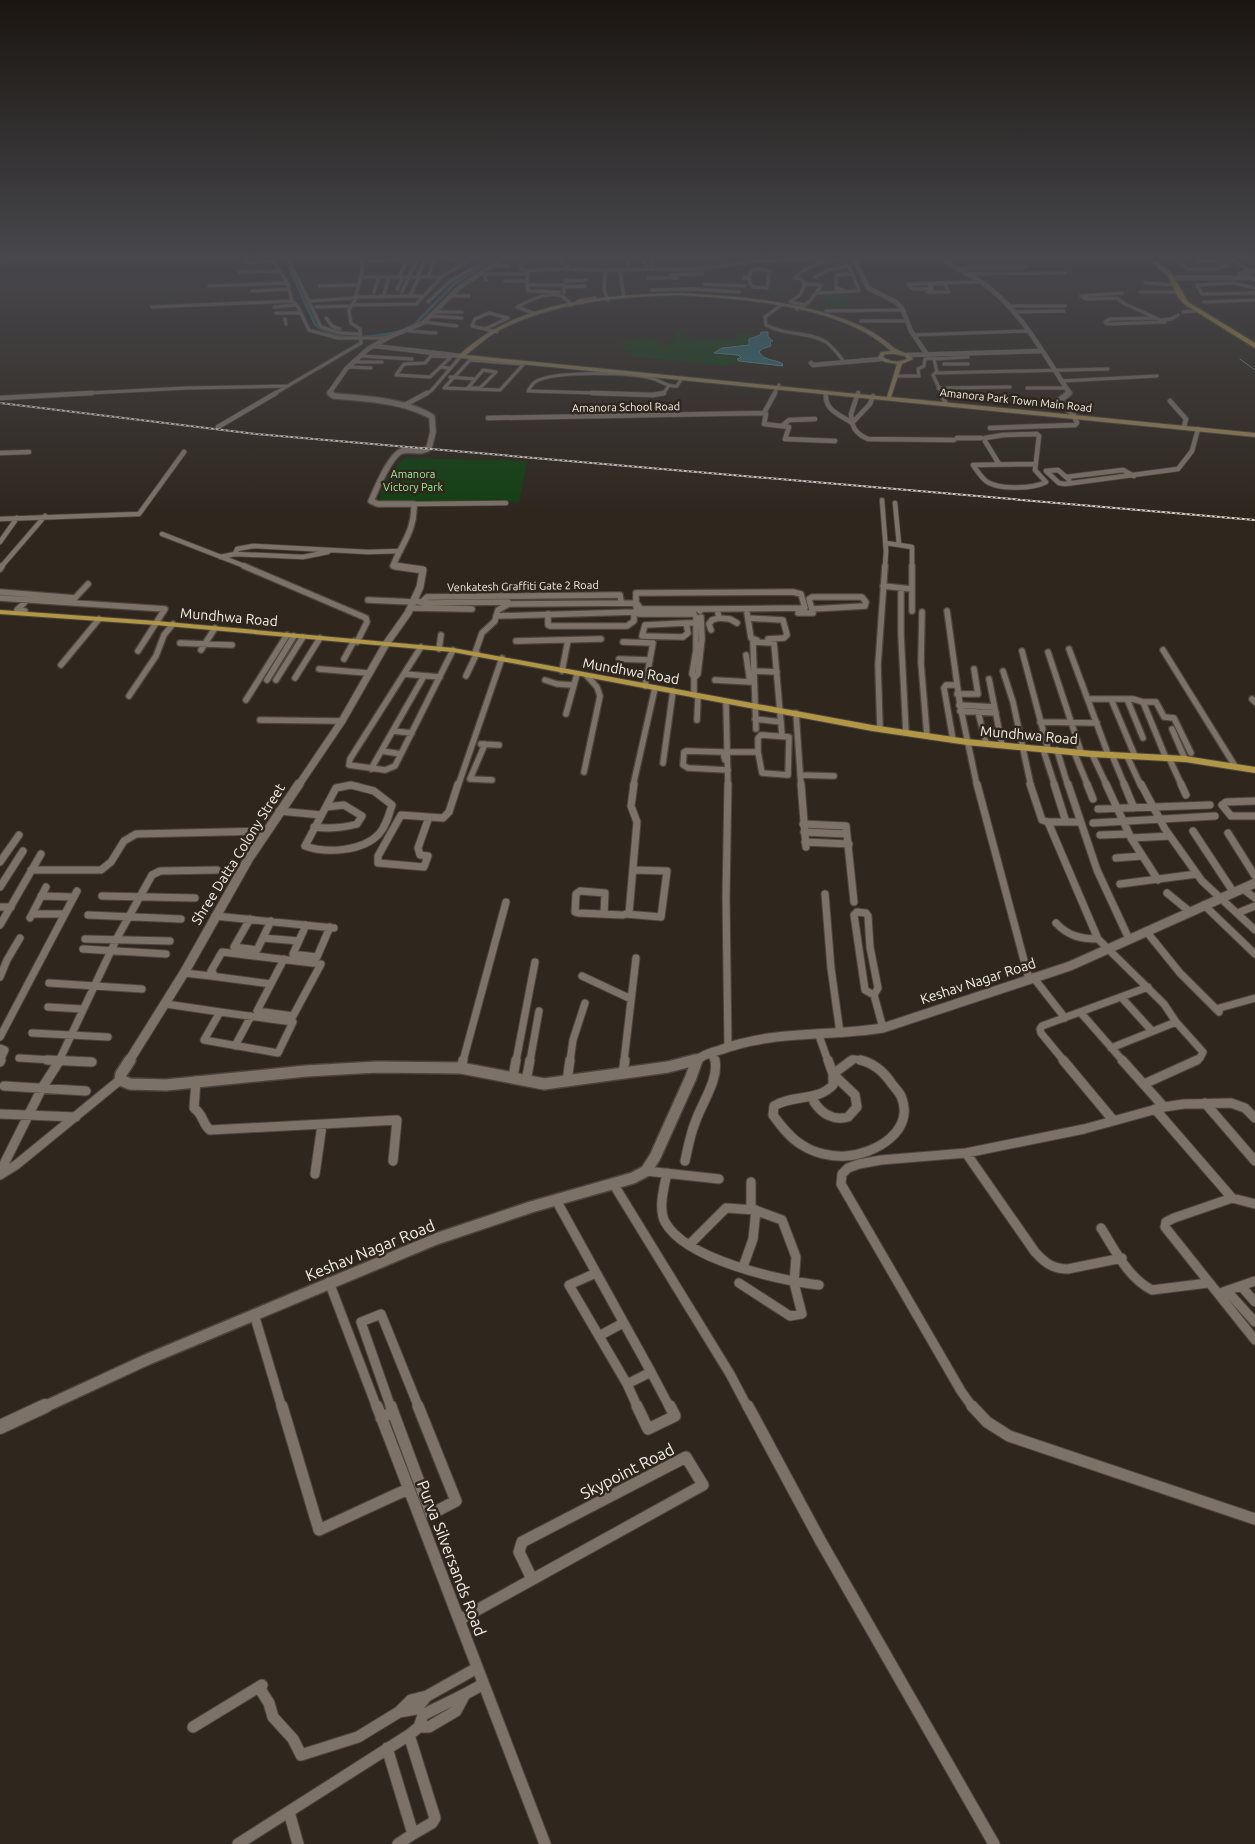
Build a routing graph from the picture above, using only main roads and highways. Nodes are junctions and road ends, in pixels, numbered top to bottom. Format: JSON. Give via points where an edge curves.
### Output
{"nodes":[{"id":1,"x":481,"y":342,"type":"edge"},
{"id":2,"x":879,"y":342,"type":"edge"},
{"id":3,"x":893,"y":352,"type":"junction"},
{"id":4,"x":897,"y":363,"type":"junction"},
{"id":5,"x":588,"y":369,"type":"junction"},
{"id":6,"x":779,"y":386,"type":"junction"},
{"id":7,"x":858,"y":394,"type":"junction"},
{"id":8,"x":887,"y":396,"type":"junction"},
{"id":9,"x":945,"y":403,"type":"junction"},
{"id":10,"x":1255,"y":433,"type":"edge"},
{"id":11,"x":0,"y":612,"type":"edge"},
{"id":12,"x":1255,"y":770,"type":"edge"}],
"edges":[{"from":1,"to":5,"type":"main road","name":"Amanora Park Town Main Road","via":[[464,355]]},
{"from":2,"to":3,"type":"main road"},
{"from":3,"to":4,"type":"main road","via":[[909,356],[908,360]]},
{"from":3,"to":4,"type":"main road","via":[[882,354],[880,358]]},
{"from":4,"to":8,"type":"main road"},
{"from":4,"to":8,"type":"main road","via":[[896,376]]},
{"from":5,"to":6,"type":"main road","name":"Amanora Park Town Main Road"},
{"from":5,"to":6,"type":"main road","name":"Amanora Park Town Main Road"},
{"from":6,"to":7,"type":"main road","name":"Amanora Park Town Main Road"},
{"from":6,"to":7,"type":"main road","name":"Amanora Park Town Main Road"},
{"from":7,"to":8,"type":"main road","name":"Amanora Park Town Main Road"},
{"from":7,"to":9,"type":"main road","name":"Amanora Park Town Main Road"},
{"from":8,"to":9,"type":"main road","name":"Amanora Park Town Main Road"},
{"from":9,"to":10,"type":"main road","name":"Amanora Park Town Main Road"},
{"from":11,"to":12,"type":"main road","name":"Mundhwa Road","via":[[454,650],[906,733],[1092,754],[1188,756]]}]}
